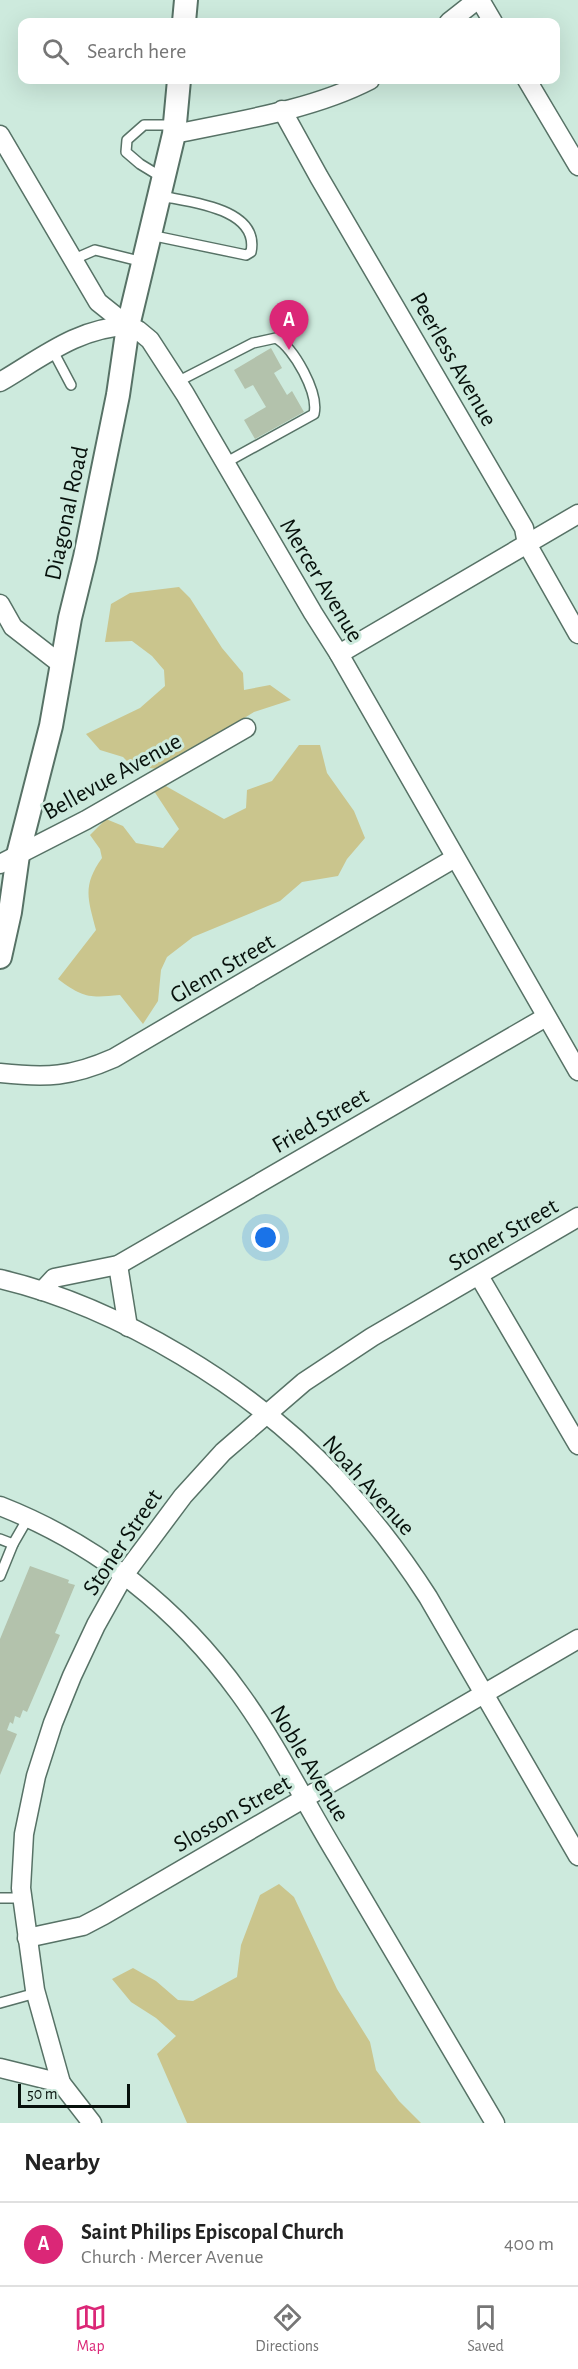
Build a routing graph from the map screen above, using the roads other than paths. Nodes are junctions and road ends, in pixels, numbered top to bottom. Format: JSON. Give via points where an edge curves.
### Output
{"nodes":[{"id":1,"x":186,"y":0,"type":"edge"},
{"id":2,"x":478,"y":0,"type":"edge"},
{"id":3,"x":184,"y":18,"type":"edge"},
{"id":4,"x":454,"y":18,"type":"edge"},
{"id":5,"x":491,"y":18,"type":"edge"},
{"id":6,"x":179,"y":84,"type":"edge"},
{"id":7,"x":360,"y":84,"type":"edge"},
{"id":8,"x":529,"y":84,"type":"edge"},
{"id":9,"x":282,"y":110,"type":"junction"},
{"id":10,"x":174,"y":129,"type":"junction"},
{"id":11,"x":0,"y":135,"type":"edge"},
{"id":12,"x":578,"y":166,"type":"edge"},
{"id":13,"x":161,"y":187,"type":"junction"},
{"id":14,"x":150,"y":235,"type":"junction"},
{"id":15,"x":72,"y":260,"type":"junction"},
{"id":16,"x":143,"y":262,"type":"junction"},
{"id":17,"x":128,"y":326,"type":"junction"},
{"id":18,"x":53,"y":351,"type":"junction"},
{"id":19,"x":0,"y":382,"type":"edge"},
{"id":20,"x":177,"y":382,"type":"junction"},
{"id":21,"x":71,"y":385,"type":"dead end"},
{"id":22,"x":225,"y":463,"type":"junction"},
{"id":23,"x":578,"y":514,"type":"edge"},
{"id":24,"x":527,"y":544,"type":"junction"},
{"id":25,"x":0,"y":604,"type":"edge"},
{"id":26,"x":578,"y":634,"type":"edge"},
{"id":27,"x":339,"y":654,"type":"junction"},
{"id":28,"x":62,"y":665,"type":"junction"},
{"id":29,"x":246,"y":728,"type":"dead end"},
{"id":30,"x":455,"y":858,"type":"junction"},
{"id":31,"x":9,"y":859,"type":"edge"},
{"id":32,"x":0,"y":957,"type":"edge"},
{"id":33,"x":546,"y":1017,"type":"junction"},
{"id":34,"x":578,"y":1071,"type":"edge"},
{"id":35,"x":0,"y":1073,"type":"edge"},
{"id":36,"x":578,"y":1217,"type":"edge"},
{"id":37,"x":118,"y":1265,"type":"junction"},
{"id":38,"x":478,"y":1276,"type":"junction"},
{"id":39,"x":0,"y":1279,"type":"edge"},
{"id":40,"x":42,"y":1291,"type":"junction"},
{"id":41,"x":128,"y":1327,"type":"junction"},
{"id":42,"x":265,"y":1414,"type":"junction"},
{"id":43,"x":578,"y":1445,"type":"edge"},
{"id":44,"x":0,"y":1506,"type":"edge"},
{"id":45,"x":28,"y":1518,"type":"junction"},
{"id":46,"x":0,"y":1539,"type":"edge"},
{"id":47,"x":13,"y":1544,"type":"junction"},
{"id":48,"x":124,"y":1575,"type":"junction"},
{"id":49,"x":0,"y":1576,"type":"edge"},
{"id":50,"x":578,"y":1639,"type":"edge"},
{"id":51,"x":483,"y":1694,"type":"junction"},
{"id":52,"x":303,"y":1798,"type":"junction"},
{"id":53,"x":578,"y":1856,"type":"edge"},
{"id":54,"x":0,"y":1898,"type":"edge"},
{"id":55,"x":22,"y":1898,"type":"junction"},
{"id":56,"x":27,"y":1938,"type":"junction"},
{"id":57,"x":36,"y":1993,"type":"junction"},
{"id":58,"x":0,"y":2003,"type":"edge"},
{"id":59,"x":0,"y":2068,"type":"edge"},
{"id":60,"x":61,"y":2083,"type":"junction"},
{"id":61,"x":92,"y":2123,"type":"edge"},
{"id":62,"x":495,"y":2123,"type":"edge"}],
"edges":[{"from":1,"to":3,"type":"street"},
{"from":2,"to":4,"type":"street"},
{"from":2,"to":5,"type":"street"},
{"from":6,"to":10,"type":"street","name":"Diagonal Road"},
{"from":7,"to":9,"type":"street"},
{"from":8,"to":12,"type":"street"},
{"from":9,"to":10,"type":"street"},
{"from":9,"to":24,"type":"street","name":"Peerless Avenue","via":[[524,528]]},
{"from":10,"to":13,"type":"street","name":"Diagonal Road"},
{"from":10,"to":13,"type":"lane","via":[[144,125],[127,140],[126,152]]},
{"from":11,"to":15,"type":"street","name":"Mercer Avenue"},
{"from":13,"to":14,"type":"street","name":"Diagonal Road"},
{"from":13,"to":14,"type":"lane","via":[[237,218],[251,238],[251,252],[246,255]]},
{"from":14,"to":16,"type":"street","name":"Diagonal Road"},
{"from":15,"to":16,"type":"lane","via":[[95,250]]},
{"from":15,"to":17,"type":"street","name":"Mercer Avenue","via":[[98,302]]},
{"from":16,"to":17,"type":"street","name":"Diagonal Road"},
{"from":17,"to":18,"type":"street","via":[[82,334]]},
{"from":17,"to":20,"type":"street","name":"Mercer Avenue","via":[[150,340]]},
{"from":17,"to":28,"type":"street","name":"Diagonal Road","via":[[118,395]]},
{"from":18,"to":19,"type":"street"},
{"from":18,"to":21,"type":"lane"},
{"from":20,"to":22,"type":"street","name":"Mercer Avenue"},
{"from":20,"to":22,"type":"lane","via":[[253,342],[276,338],[287,344],[309,383],[316,405],[314,414]]},
{"from":22,"to":27,"type":"street","name":"Mercer Avenue"},
{"from":23,"to":24,"type":"street"},
{"from":24,"to":26,"type":"street","name":"Peerless Avenue"},
{"from":24,"to":27,"type":"street"},
{"from":25,"to":28,"type":"street","via":[[14,627]]},
{"from":27,"to":30,"type":"street","name":"Mercer Avenue"},
{"from":28,"to":31,"type":"street","name":"Diagonal Road","via":[[48,737]]},
{"from":29,"to":31,"type":"street","name":"Bellevue Avenue","via":[[86,820]]},
{"from":30,"to":33,"type":"street","name":"Mercer Avenue"},
{"from":30,"to":35,"type":"street","name":"Glenn Street","via":[[93,1068],[57,1076]]},
{"from":31,"to":32,"type":"street","name":"Diagonal Road","via":[[10,912]]},
{"from":33,"to":34,"type":"street","name":"Mercer Avenue"},
{"from":33,"to":37,"type":"street","name":"Fried Street"},
{"from":36,"to":38,"type":"street","name":"Stoner Street"},
{"from":37,"to":40,"type":"street","name":"Fried Street","via":[[54,1278]]},
{"from":37,"to":41,"type":"street"},
{"from":38,"to":42,"type":"street","name":"Stoner Street","via":[[323,1368]]},
{"from":38,"to":43,"type":"street"},
{"from":39,"to":40,"type":"street","name":"Noah Avenue"},
{"from":40,"to":41,"type":"street","name":"Noah Avenue"},
{"from":41,"to":42,"type":"street","name":"Noah Avenue","via":[[222,1382]]},
{"from":42,"to":48,"type":"street","name":"Stoner Street","via":[[183,1496]]},
{"from":42,"to":51,"type":"street","name":"Noah Avenue","via":[[335,1477],[396,1549]]},
{"from":44,"to":45,"type":"street","name":"Noble Avenue"},
{"from":45,"to":47,"type":"lane"},
{"from":45,"to":48,"type":"street","name":"Noble Avenue","via":[[80,1545]]},
{"from":46,"to":47,"type":"lane"},
{"from":47,"to":49,"type":"lane"},
{"from":48,"to":52,"type":"street","name":"Noble Avenue","via":[[162,1605],[212,1657],[260,1723]]},
{"from":48,"to":55,"type":"street","name":"Stoner Street","via":[[72,1676],[45,1746],[26,1820],[20,1877]]},
{"from":50,"to":51,"type":"street","name":"Slosson Street"},
{"from":51,"to":52,"type":"street","name":"Slosson Street"},
{"from":51,"to":53,"type":"street","name":"Noah Avenue"},
{"from":52,"to":56,"type":"street","name":"Slosson Street","via":[[83,1926]]},
{"from":52,"to":62,"type":"street","name":"Noble Avenue"},
{"from":54,"to":55,"type":"lane"},
{"from":55,"to":56,"type":"street","name":"Stoner Street"},
{"from":56,"to":57,"type":"street","name":"Stoner Street"},
{"from":57,"to":58,"type":"lane"},
{"from":57,"to":60,"type":"street","name":"Stoner Street"},
{"from":59,"to":60,"type":"street"},
{"from":60,"to":61,"type":"street"}]}
